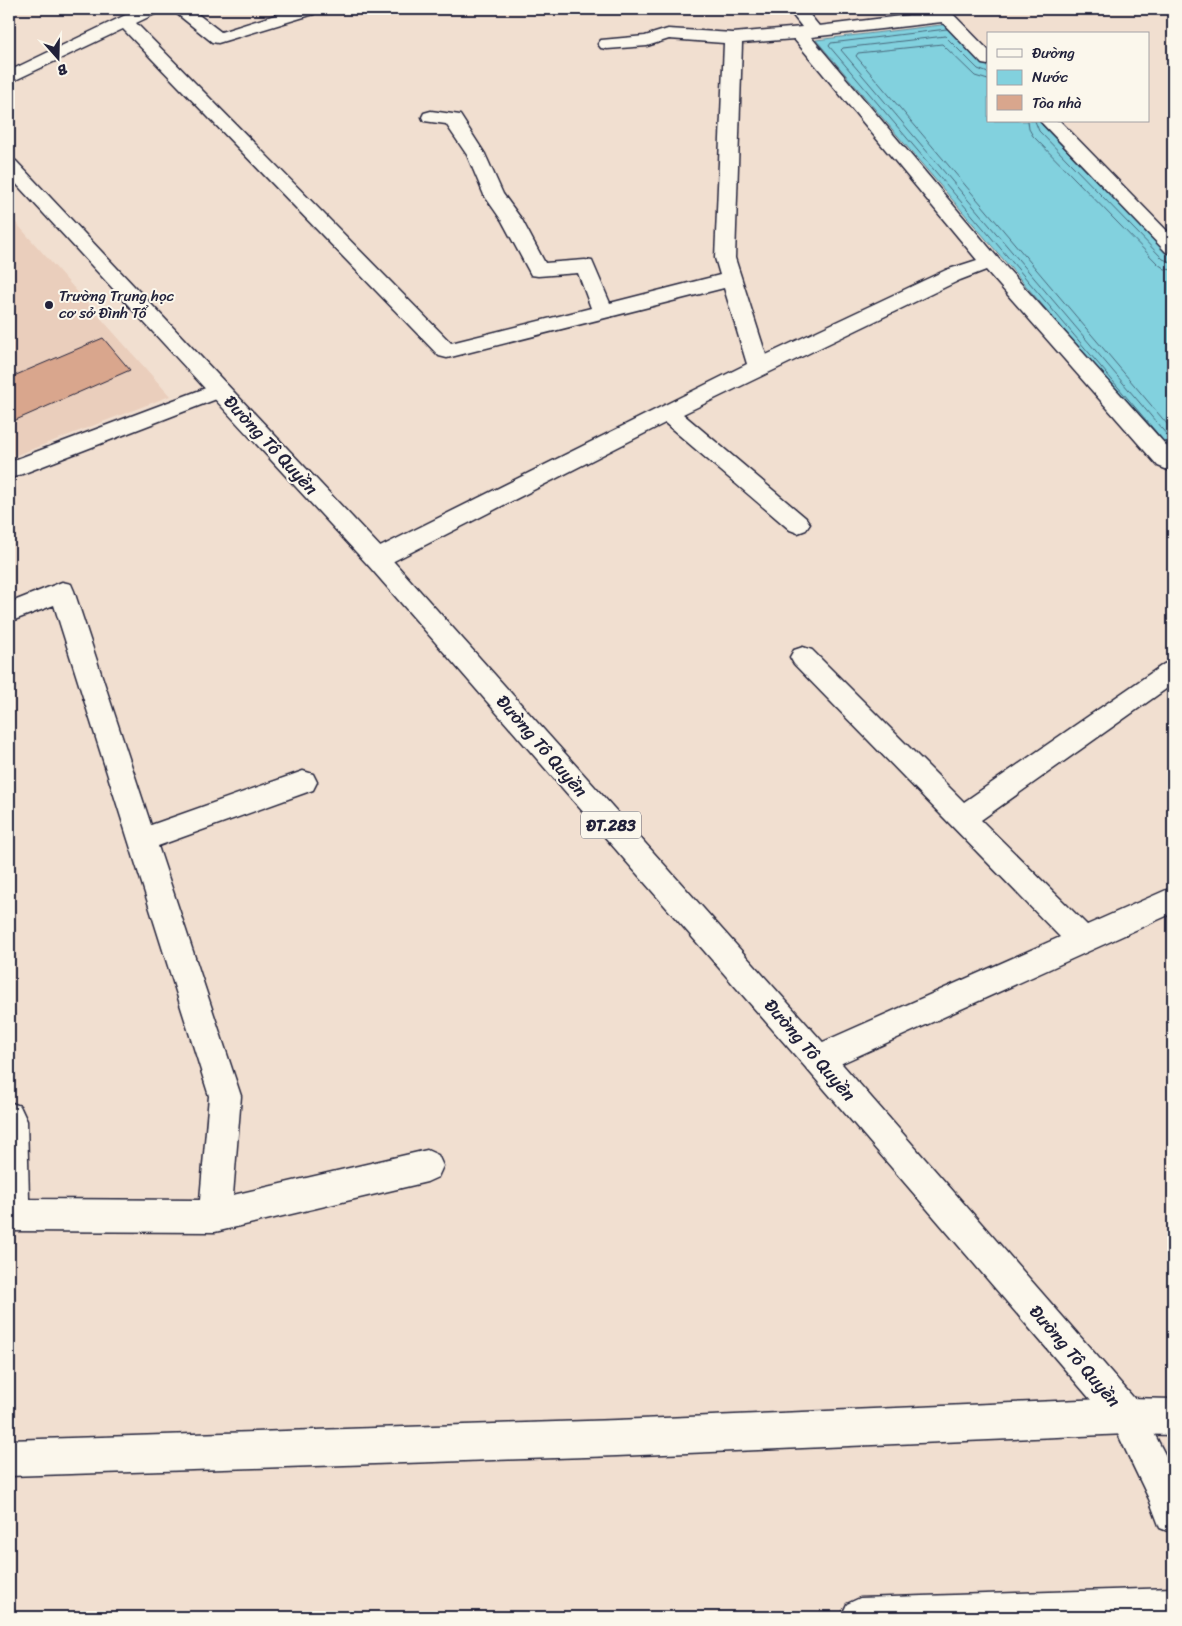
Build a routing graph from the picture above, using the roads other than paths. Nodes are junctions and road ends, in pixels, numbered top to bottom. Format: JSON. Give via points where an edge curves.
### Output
{"nodes":[{"id":1,"x":151,"y":9,"type":"edge"},
{"id":2,"x":180,"y":9,"type":"edge"},
{"id":3,"x":796,"y":9,"type":"edge"},
{"id":4,"x":308,"y":10,"type":"dead end"},
{"id":5,"x":942,"y":12,"type":"edge"},
{"id":6,"x":125,"y":22,"type":"junction"},
{"id":7,"x":807,"y":32,"type":"junction"},
{"id":8,"x":733,"y":38,"type":"junction"},
{"id":9,"x":607,"y":44,"type":"dead end"},
{"id":10,"x":987,"y":59,"type":"edge"},
{"id":11,"x":9,"y":78,"type":"edge"},
{"id":12,"x":431,"y":117,"type":"dead end"},
{"id":13,"x":1050,"y":122,"type":"edge"},
{"id":14,"x":9,"y":165,"type":"edge"},
{"id":15,"x":1173,"y":248,"type":"edge"},
{"id":16,"x":990,"y":262,"type":"junction"},
{"id":17,"x":732,"y":279,"type":"junction"},
{"id":18,"x":603,"y":312,"type":"junction"},
{"id":19,"x":760,"y":367,"type":"junction"},
{"id":20,"x":219,"y":390,"type":"junction"},
{"id":21,"x":667,"y":412,"type":"junction"},
{"id":22,"x":1173,"y":464,"type":"edge"},
{"id":23,"x":9,"y":471,"type":"edge"},
{"id":24,"x":798,"y":524,"type":"dead end"},
{"id":25,"x":378,"y":560,"type":"junction"},
{"id":26,"x":9,"y":613,"type":"edge"},
{"id":27,"x":803,"y":657,"type":"dead end"},
{"id":28,"x":1173,"y":671,"type":"edge"},
{"id":29,"x":302,"y":782,"type":"dead end"},
{"id":30,"x":962,"y":818,"type":"junction"},
{"id":31,"x":143,"y":840,"type":"junction"},
{"id":32,"x":1173,"y":900,"type":"edge"},
{"id":33,"x":1083,"y":941,"type":"junction"},
{"id":34,"x":818,"y":1059,"type":"junction"},
{"id":35,"x":9,"y":1117,"type":"edge"},
{"id":36,"x":426,"y":1166,"type":"dead end"},
{"id":37,"x":11,"y":1215,"type":"edge"},
{"id":38,"x":215,"y":1216,"type":"junction"},
{"id":39,"x":1126,"y":1416,"type":"junction"},
{"id":40,"x":1173,"y":1417,"type":"edge"},
{"id":41,"x":9,"y":1458,"type":"edge"},
{"id":42,"x":1173,"y":1514,"type":"edge"},
{"id":43,"x":1173,"y":1607,"type":"edge"},
{"id":44,"x":860,"y":1617,"type":"edge"}],
"edges":[{"from":1,"to":6,"type":"street"},
{"from":2,"to":4,"type":"street","via":[[218,38]]},
{"from":3,"to":7,"type":"street"},
{"from":5,"to":7,"type":"street"},
{"from":5,"to":10,"type":"street"},
{"from":6,"to":11,"type":"street"},
{"from":6,"to":18,"type":"street","via":[[447,351]]},
{"from":7,"to":8,"type":"street"},
{"from":7,"to":16,"type":"street","via":[[828,71]]},
{"from":8,"to":9,"type":"street","via":[[668,34],[647,41]]},
{"from":8,"to":17,"type":"street","via":[[726,258]]},
{"from":12,"to":18,"type":"street","via":[[453,119],[476,154],[494,195],[512,220],[538,270],[585,266]]},
{"from":13,"to":15,"type":"street"},
{"from":14,"to":20,"type":"street","name":"Đường Tô Quyền","number":"ĐT.283"},
{"from":16,"to":19,"type":"street","via":[[953,275]]},
{"from":16,"to":22,"type":"street","via":[[1166,460]]},
{"from":17,"to":18,"type":"street"},
{"from":17,"to":19,"type":"street"},
{"from":19,"to":21,"type":"street"},
{"from":20,"to":23,"type":"street"},
{"from":20,"to":25,"type":"street","name":"Đường Tô Quyền","number":"ĐT.283"},
{"from":21,"to":24,"type":"street"},
{"from":21,"to":25,"type":"street"},
{"from":25,"to":34,"type":"street","name":"Đường Tô Quyền","number":"ĐT.283"},
{"from":26,"to":31,"type":"street","via":[[62,591]]},
{"from":27,"to":30,"type":"street"},
{"from":28,"to":30,"type":"street"},
{"from":29,"to":31,"type":"street"},
{"from":30,"to":33,"type":"street"},
{"from":31,"to":38,"type":"street","via":[[225,1096]]},
{"from":32,"to":33,"type":"street"},
{"from":33,"to":34,"type":"street"},
{"from":34,"to":39,"type":"street","name":"Đường Tô Quyền","number":"ĐT.283"},
{"from":35,"to":37,"type":"street"},
{"from":36,"to":38,"type":"street"},
{"from":37,"to":38,"type":"street"},
{"from":39,"to":40,"type":"street"},
{"from":39,"to":41,"type":"street","via":[[617,1438]]},
{"from":39,"to":42,"type":"street","name":"Đường Tô Quyền","number":"ĐT.283"},
{"from":43,"to":44,"type":"street"}]}
